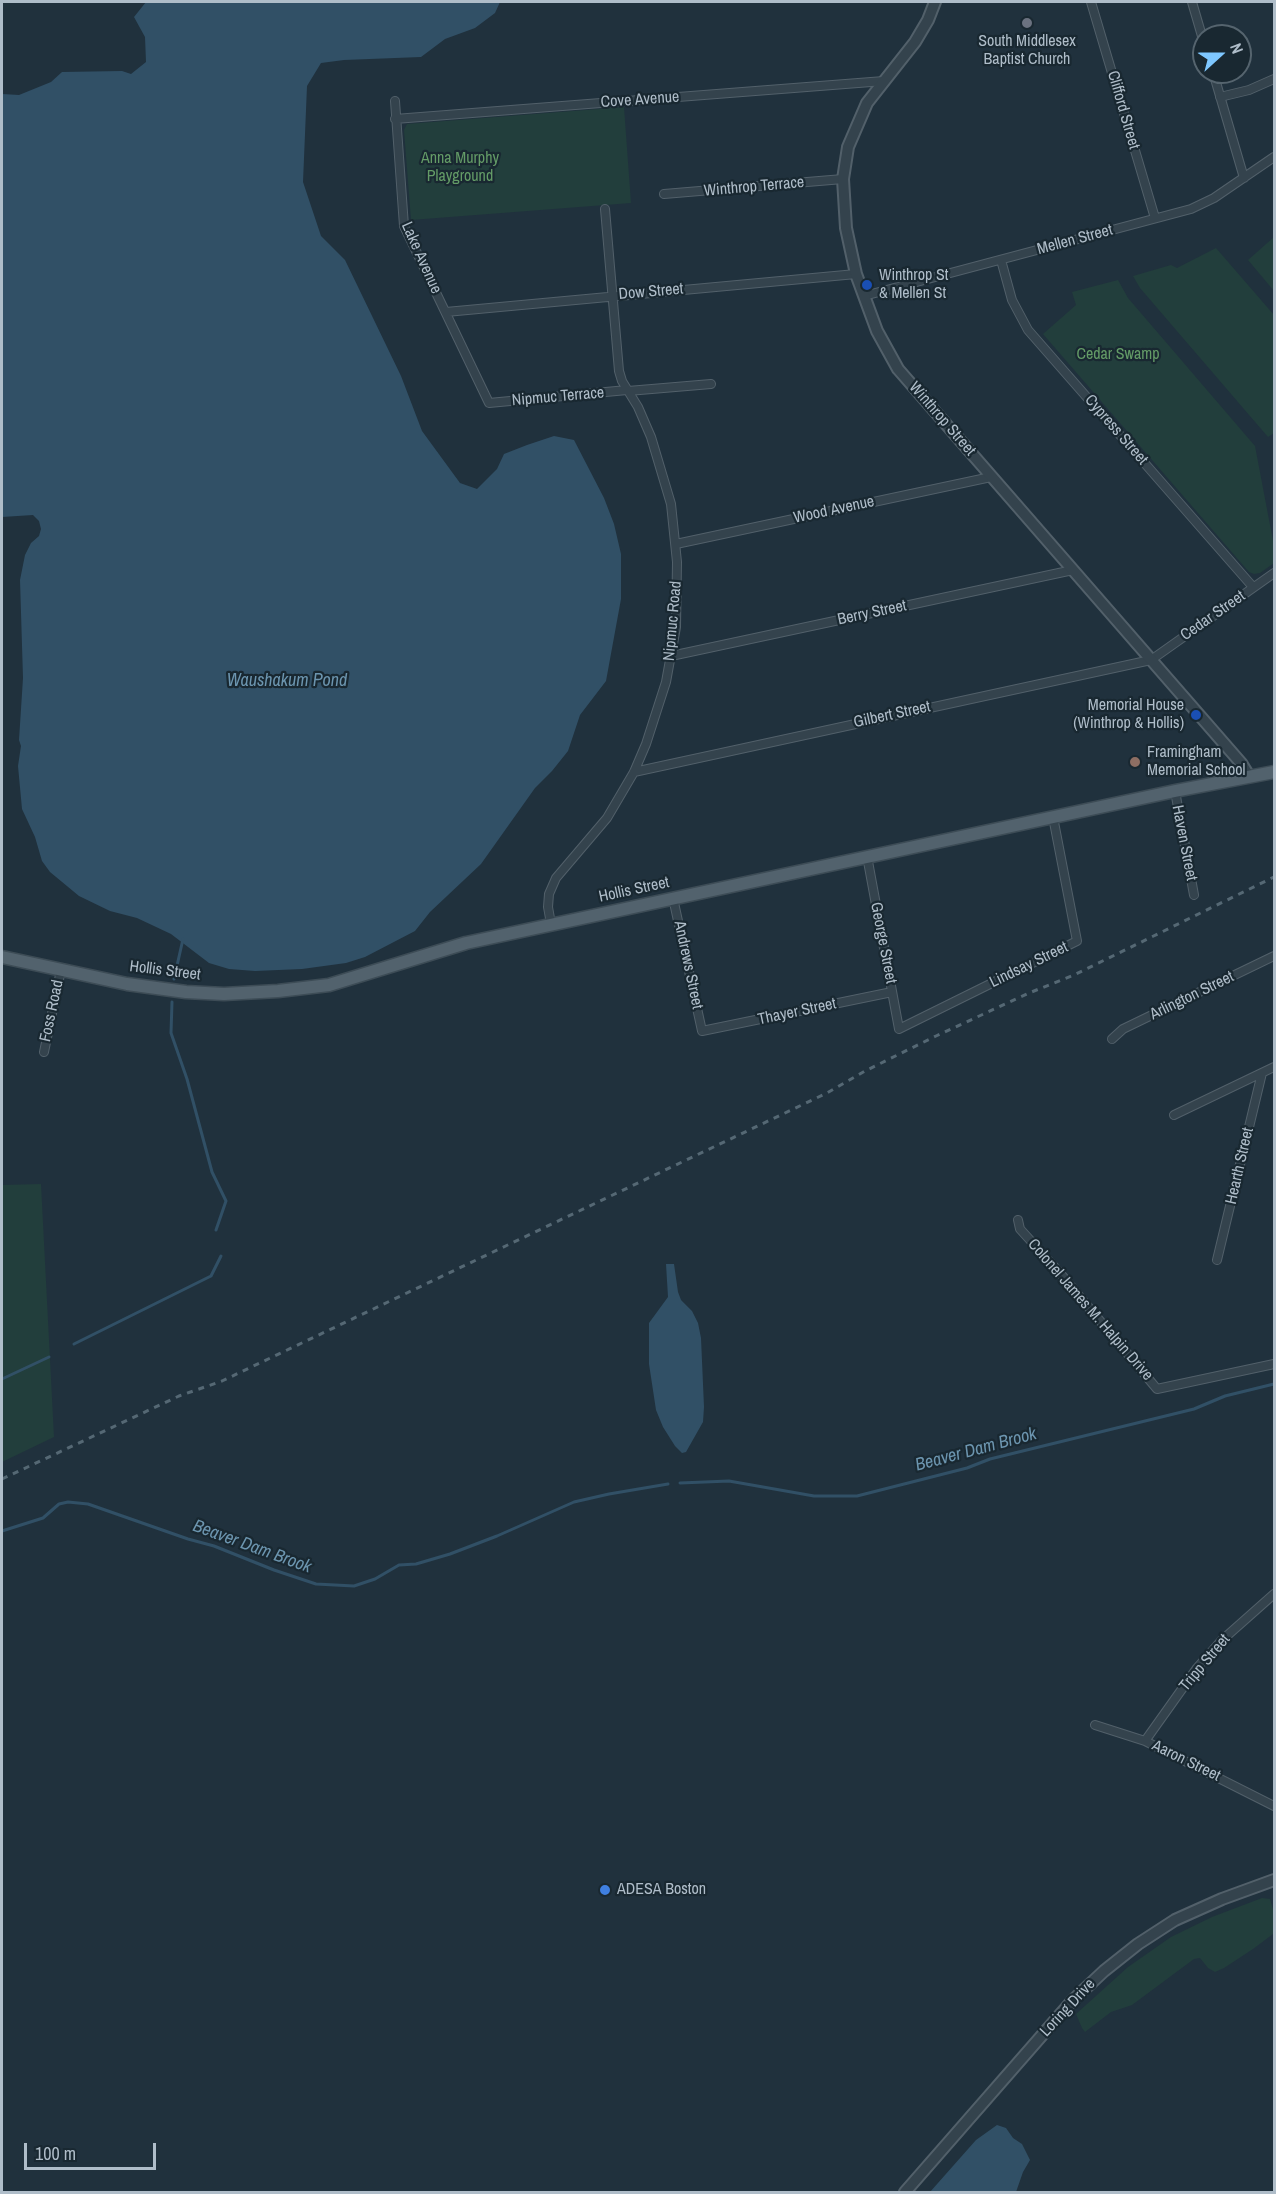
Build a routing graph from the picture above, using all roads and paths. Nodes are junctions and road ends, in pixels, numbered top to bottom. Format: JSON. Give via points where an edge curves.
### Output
{"nodes":[{"id":1,"x":935,"y":2,"type":"edge"},
{"id":2,"x":1090,"y":2,"type":"edge"},
{"id":3,"x":1192,"y":2,"type":"edge"},
{"id":4,"x":1198,"y":24,"type":"edge"},
{"id":5,"x":1275,"y":79,"type":"edge"},
{"id":6,"x":884,"y":81,"type":"junction"},
{"id":7,"x":1216,"y":84,"type":"edge"},
{"id":8,"x":1220,"y":97,"type":"junction"},
{"id":9,"x":394,"y":101,"type":"dead end"},
{"id":10,"x":396,"y":118,"type":"junction"},
{"id":11,"x":1275,"y":157,"type":"edge"},
{"id":12,"x":1244,"y":178,"type":"junction"},
{"id":13,"x":843,"y":179,"type":"junction"},
{"id":14,"x":664,"y":194,"type":"dead end"},
{"id":15,"x":605,"y":208,"type":"dead end"},
{"id":16,"x":1155,"y":218,"type":"junction"},
{"id":17,"x":1001,"y":260,"type":"junction"},
{"id":18,"x":856,"y":274,"type":"junction"},
{"id":19,"x":612,"y":296,"type":"junction"},
{"id":20,"x":864,"y":296,"type":"junction"},
{"id":21,"x":446,"y":312,"type":"junction"},
{"id":22,"x":711,"y":384,"type":"dead end"},
{"id":23,"x":627,"y":390,"type":"junction"},
{"id":24,"x":489,"y":403,"type":"joint"},
{"id":25,"x":992,"y":477,"type":"junction"},
{"id":26,"x":676,"y":544,"type":"junction"},
{"id":27,"x":1073,"y":570,"type":"junction"},
{"id":28,"x":1275,"y":573,"type":"edge"},
{"id":29,"x":1254,"y":587,"type":"junction"},
{"id":30,"x":671,"y":656,"type":"junction"},
{"id":31,"x":1151,"y":660,"type":"junction"},
{"id":32,"x":634,"y":772,"type":"junction"},
{"id":33,"x":1275,"y":772,"type":"edge"},
{"id":34,"x":1249,"y":776,"type":"junction"},
{"id":35,"x":1175,"y":791,"type":"junction"},
{"id":36,"x":1053,"y":817,"type":"junction"},
{"id":37,"x":867,"y":856,"type":"junction"},
{"id":38,"x":1194,"y":895,"type":"dead end"},
{"id":39,"x":674,"y":898,"type":"junction"},
{"id":40,"x":551,"y":924,"type":"junction"},
{"id":41,"x":1275,"y":956,"type":"edge"},
{"id":42,"x":2,"y":957,"type":"edge"},
{"id":43,"x":61,"y":970,"type":"junction"},
{"id":44,"x":892,"y":992,"type":"junction"},
{"id":45,"x":899,"y":1029,"type":"joint"},
{"id":46,"x":702,"y":1031,"type":"joint"},
{"id":47,"x":1112,"y":1039,"type":"dead end"},
{"id":48,"x":44,"y":1052,"type":"dead end"},
{"id":49,"x":1275,"y":1067,"type":"edge"},
{"id":50,"x":1262,"y":1073,"type":"junction"},
{"id":51,"x":1174,"y":1115,"type":"dead end"},
{"id":52,"x":1018,"y":1220,"type":"dead end"},
{"id":53,"x":1217,"y":1260,"type":"dead end"},
{"id":54,"x":1275,"y":1364,"type":"edge"},
{"id":55,"x":1275,"y":1594,"type":"edge"},
{"id":56,"x":1095,"y":1725,"type":"dead end"},
{"id":57,"x":1145,"y":1741,"type":"junction"},
{"id":58,"x":1275,"y":1806,"type":"edge"},
{"id":59,"x":1275,"y":1880,"type":"edge"},
{"id":60,"x":905,"y":2193,"type":"edge"}],
"edges":[{"from":1,"to":6,"type":"street","name":"Winthrop Street","via":[[918,37]]},
{"from":2,"to":16,"type":"street","name":"Clifford Street"},
{"from":3,"to":4,"type":"street"},
{"from":5,"to":8,"type":"street"},
{"from":6,"to":10,"type":"street","name":"Cove Avenue"},
{"from":6,"to":13,"type":"street","name":"Winthrop Street","via":[[867,103],[854,130]]},
{"from":7,"to":8,"type":"street"},
{"from":8,"to":12,"type":"street"},
{"from":9,"to":10,"type":"street","name":"Lake Avenue"},
{"from":10,"to":21,"type":"street","name":"Lake Avenue","via":[[402,219]]},
{"from":11,"to":12,"type":"street","name":"Mellen Street"},
{"from":12,"to":16,"type":"street","name":"Mellen Street","via":[[1203,204]]},
{"from":13,"to":14,"type":"street","name":"Winthrop Terrace"},
{"from":13,"to":18,"type":"street","name":"Winthrop Street","via":[[846,228]]},
{"from":15,"to":19,"type":"street","name":"Nipmuc Road"},
{"from":16,"to":17,"type":"street","name":"Mellen Street"},
{"from":17,"to":20,"type":"street","name":"Mellen Street"},
{"from":17,"to":29,"type":"street","name":"Cypress Street","via":[[1016,310],[1028,330]]},
{"from":18,"to":19,"type":"street","name":"Dow Street"},
{"from":18,"to":20,"type":"street","name":"Winthrop Street"},
{"from":19,"to":21,"type":"street","name":"Dow Street"},
{"from":19,"to":23,"type":"street","name":"Nipmuc Road","via":[[619,371]]},
{"from":20,"to":25,"type":"street","name":"Winthrop Street","via":[[883,345],[898,369]]},
{"from":21,"to":24,"type":"street","name":"Lake Avenue"},
{"from":22,"to":23,"type":"street","name":"Nipmuc Terrace"},
{"from":23,"to":24,"type":"street","name":"Nipmuc Terrace"},
{"from":23,"to":26,"type":"street","name":"Nipmuc Road","via":[[645,420],[662,468]]},
{"from":25,"to":26,"type":"street","name":"Wood Avenue"},
{"from":25,"to":27,"type":"street","name":"Winthrop Street"},
{"from":26,"to":30,"type":"street","name":"Nipmuc Road","via":[[676,627]]},
{"from":27,"to":30,"type":"street","name":"Berry Street"},
{"from":27,"to":31,"type":"street","name":"Winthrop Street"},
{"from":28,"to":29,"type":"street","name":"Cedar Street"},
{"from":29,"to":31,"type":"street","name":"Cedar Street"},
{"from":30,"to":32,"type":"street","name":"Nipmuc Road","via":[[656,719]]},
{"from":31,"to":32,"type":"street","name":"Gilbert Street"},
{"from":31,"to":34,"type":"street","name":"Winthrop Street"},
{"from":32,"to":40,"type":"street","name":"Nipmuc Road","via":[[607,818],[556,878],[549,894]]},
{"from":33,"to":34,"type":"main road","name":"Hollis Street"},
{"from":34,"to":35,"type":"main road","name":"Hollis Street"},
{"from":35,"to":36,"type":"main road","name":"Hollis Street"},
{"from":35,"to":38,"type":"street","name":"Haven Street"},
{"from":36,"to":37,"type":"main road","name":"Hollis Street"},
{"from":36,"to":45,"type":"street","name":"Lindsay Street","via":[[1077,941]]},
{"from":37,"to":39,"type":"main road","name":"Hollis Street"},
{"from":37,"to":44,"type":"street","name":"George Street"},
{"from":39,"to":40,"type":"main road","name":"Hollis Street"},
{"from":39,"to":46,"type":"street","name":"Andrews Street"},
{"from":40,"to":43,"type":"main road","name":"Hollis Street","via":[[456,946],[329,985],[278,992],[186,992]]},
{"from":41,"to":47,"type":"street","name":"Arlington Street","via":[[1123,1029]]},
{"from":42,"to":43,"type":"main road","name":"Hollis Street"},
{"from":43,"to":48,"type":"street","name":"Foss Road"},
{"from":44,"to":45,"type":"street","name":"George Street"},
{"from":44,"to":46,"type":"street","name":"Thayer Street"},
{"from":49,"to":50,"type":"street"},
{"from":50,"to":51,"type":"street"},
{"from":50,"to":53,"type":"street","name":"Hearth Street"},
{"from":52,"to":54,"type":"street","name":"Colonel James M. Halpin Drive","via":[[1020,1229],[1157,1389]]},
{"from":55,"to":57,"type":"street","name":"Tripp Street","via":[[1213,1650]]},
{"from":56,"to":57,"type":"street","name":"Aaron Street"},
{"from":57,"to":58,"type":"street","name":"Aaron Street"},
{"from":59,"to":60,"type":"street","name":"Loring Drive","via":[[1175,1920],[1104,1971],[1072,2001]]}]}
